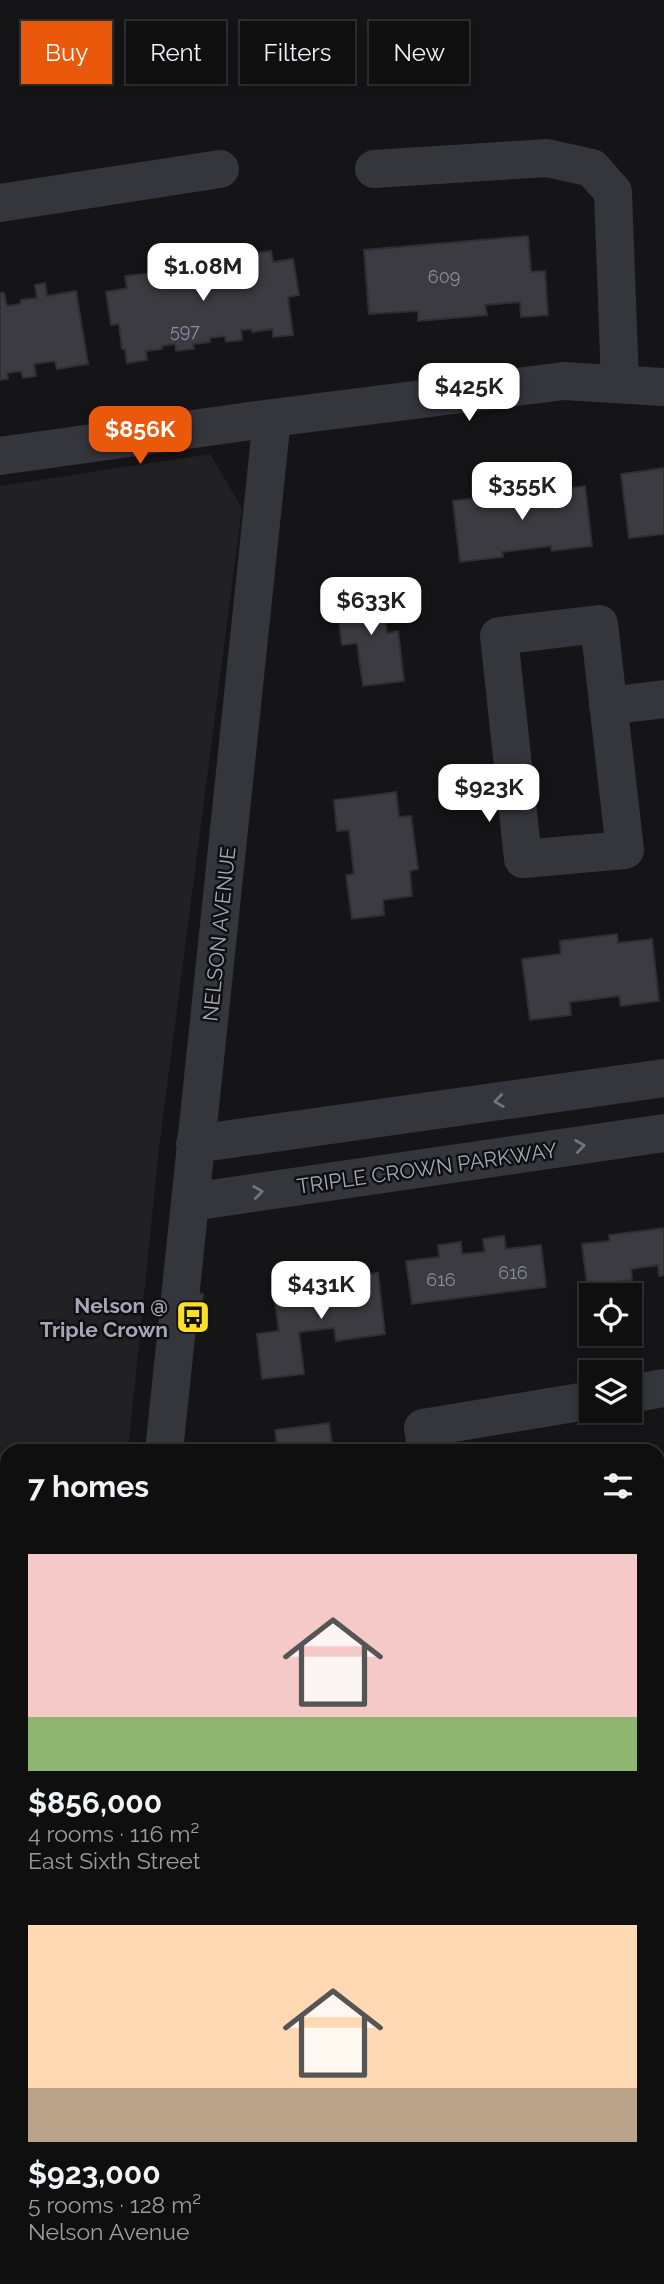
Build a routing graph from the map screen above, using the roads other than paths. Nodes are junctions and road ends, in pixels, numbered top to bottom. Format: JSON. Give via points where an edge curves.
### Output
{"nodes":[{"id":1,"x":220,"y":169,"type":"dead end"},
{"id":2,"x":374,"y":169,"type":"dead end"},
{"id":3,"x":0,"y":203,"type":"edge"},
{"id":4,"x":620,"y":384,"type":"junction"},
{"id":5,"x":664,"y":387,"type":"edge"},
{"id":6,"x":272,"y":418,"type":"junction"},
{"id":7,"x":0,"y":456,"type":"edge"},
{"id":8,"x":664,"y":699,"type":"edge"},
{"id":9,"x":608,"y":706,"type":"junction"},
{"id":10,"x":664,"y":1078,"type":"edge"},
{"id":11,"x":664,"y":1133,"type":"edge"},
{"id":12,"x":195,"y":1144,"type":"junction"},
{"id":13,"x":191,"y":1202,"type":"junction"},
{"id":14,"x":664,"y":1388,"type":"edge"},
{"id":15,"x":642,"y":1392,"type":"edge"},
{"id":16,"x":579,"y":1403,"type":"edge"},
{"id":17,"x":165,"y":1444,"type":"edge"},
{"id":18,"x":426,"y":1444,"type":"edge"}],
"edges":[{"from":1,"to":3,"type":"street"},
{"from":2,"to":4,"type":"street","via":[[547,158],[592,168],[613,192]]},
{"from":4,"to":5,"type":"street"},
{"from":4,"to":6,"type":"street","via":[[564,381]]},
{"from":6,"to":7,"type":"street"},
{"from":6,"to":12,"type":"street","name":"NELSON AVENUE"},
{"from":8,"to":9,"type":"street"},
{"from":9,"to":9,"type":"street","via":[[599,624],[499,636],[523,859],[625,850]]},
{"from":10,"to":12,"type":"street","one_way":true},
{"from":13,"to":11,"type":"street","name":"TRIPLE CROWN PARKWAY","one_way":true},
{"from":12,"to":13,"type":"street","name":"NELSON AVENUE"},
{"from":13,"to":17,"type":"street","name":"NELSON AVENUE"},
{"from":14,"to":15,"type":"street"},
{"from":16,"to":18,"type":"street","via":[[423,1428]]}]}
